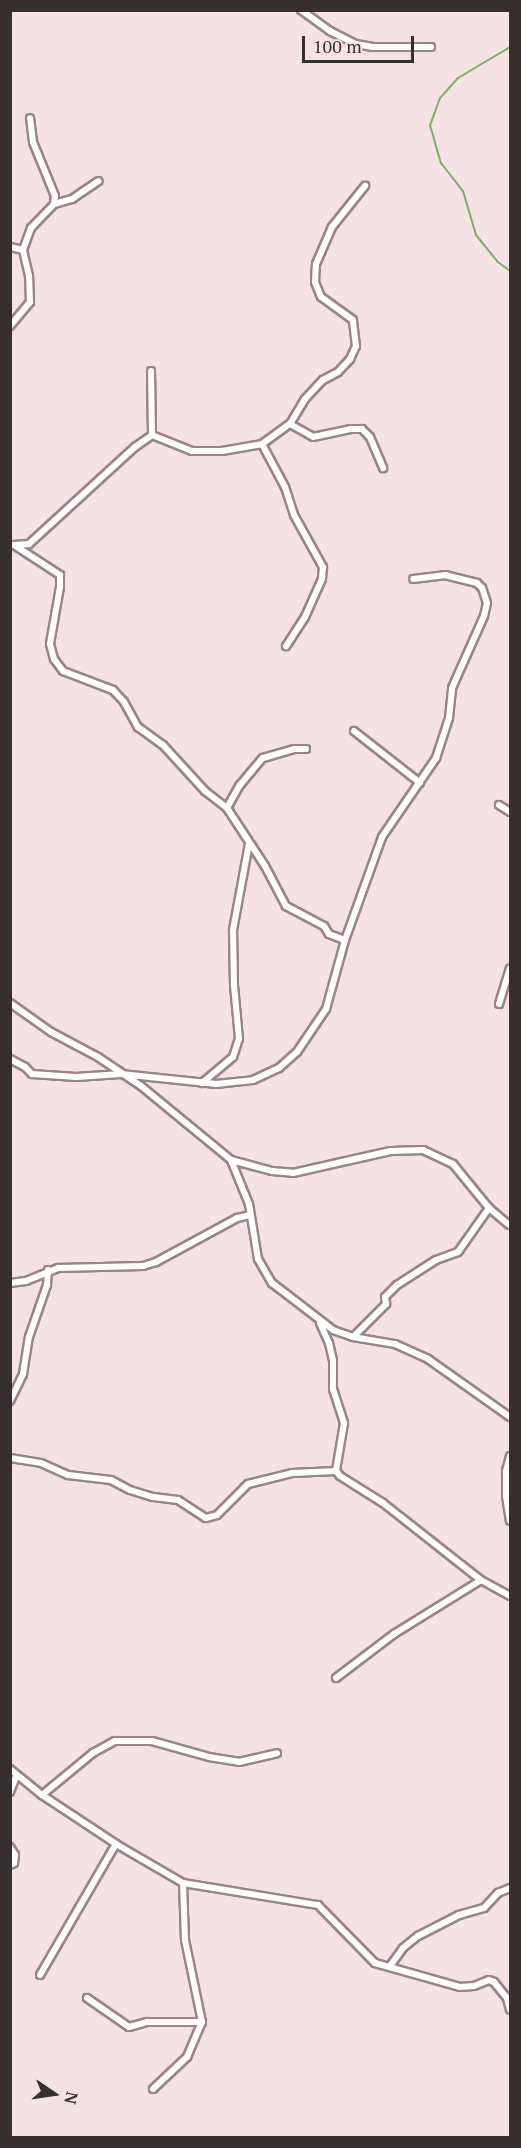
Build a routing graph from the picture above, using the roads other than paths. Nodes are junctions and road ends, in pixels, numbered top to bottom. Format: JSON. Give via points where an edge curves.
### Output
{"nodes":[{"id":1,"x":301,"y":10,"type":"edge"},
{"id":2,"x":431,"y":47,"type":"dead end"},
{"id":3,"x":30,"y":118,"type":"dead end"},
{"id":4,"x":99,"y":181,"type":"dead end"},
{"id":5,"x":365,"y":186,"type":"dead end"},
{"id":6,"x":54,"y":204,"type":"junction"},
{"id":7,"x":10,"y":247,"type":"edge"},
{"id":8,"x":23,"y":250,"type":"junction"},
{"id":9,"x":10,"y":326,"type":"edge"},
{"id":10,"x":151,"y":371,"type":"dead end"},
{"id":11,"x":290,"y":424,"type":"junction"},
{"id":12,"x":152,"y":435,"type":"junction"},
{"id":13,"x":262,"y":444,"type":"junction"},
{"id":14,"x":383,"y":468,"type":"dead end"},
{"id":15,"x":12,"y":544,"type":"edge"},
{"id":16,"x":413,"y":579,"type":"dead end"},
{"id":17,"x":286,"y":646,"type":"dead end"},
{"id":18,"x":354,"y":731,"type":"dead end"},
{"id":19,"x":306,"y":749,"type":"dead end"},
{"id":20,"x":420,"y":783,"type":"junction"},
{"id":21,"x":499,"y":805,"type":"dead end"},
{"id":22,"x":227,"y":808,"type":"junction"},
{"id":23,"x":510,"y":812,"type":"edge"},
{"id":24,"x":249,"y":844,"type":"junction"},
{"id":25,"x":345,"y":940,"type":"junction"},
{"id":26,"x":510,"y":969,"type":"edge"},
{"id":27,"x":10,"y":1003,"type":"edge"},
{"id":28,"x":499,"y":1004,"type":"dead end"},
{"id":29,"x":10,"y":1059,"type":"edge"},
{"id":30,"x":121,"y":1074,"type":"junction"},
{"id":31,"x":202,"y":1083,"type":"junction"},
{"id":32,"x":231,"y":1160,"type":"junction"},
{"id":33,"x":489,"y":1208,"type":"junction"},
{"id":34,"x":250,"y":1215,"type":"junction"},
{"id":35,"x":509,"y":1225,"type":"dead end"},
{"id":36,"x":48,"y":1270,"type":"junction"},
{"id":37,"x":10,"y":1283,"type":"edge"},
{"id":38,"x":318,"y":1320,"type":"junction"},
{"id":39,"x":353,"y":1337,"type":"junction"},
{"id":40,"x":10,"y":1401,"type":"edge"},
{"id":41,"x":510,"y":1417,"type":"edge"},
{"id":42,"x":510,"y":1456,"type":"edge"},
{"id":43,"x":10,"y":1458,"type":"edge"},
{"id":44,"x":336,"y":1470,"type":"junction"},
{"id":45,"x":510,"y":1521,"type":"edge"},
{"id":46,"x":481,"y":1580,"type":"junction"},
{"id":47,"x":510,"y":1596,"type":"edge"},
{"id":48,"x":336,"y":1678,"type":"dead end"},
{"id":49,"x":277,"y":1753,"type":"dead end"},
{"id":50,"x":10,"y":1769,"type":"edge"},
{"id":51,"x":16,"y":1776,"type":"junction"},
{"id":52,"x":10,"y":1792,"type":"edge"},
{"id":53,"x":42,"y":1795,"type":"junction"},
{"id":54,"x":116,"y":1845,"type":"junction"},
{"id":55,"x":10,"y":1847,"type":"edge"},
{"id":56,"x":10,"y":1865,"type":"edge"},
{"id":57,"x":183,"y":1883,"type":"junction"},
{"id":58,"x":510,"y":1888,"type":"edge"},
{"id":59,"x":390,"y":1966,"type":"junction"},
{"id":60,"x":40,"y":1975,"type":"dead end"},
{"id":61,"x":87,"y":1998,"type":"dead end"},
{"id":62,"x":510,"y":2010,"type":"edge"},
{"id":63,"x":202,"y":2022,"type":"junction"},
{"id":64,"x":153,"y":2089,"type":"dead end"}],
"edges":[{"from":1,"to":2,"type":"street","via":[[356,44]]},
{"from":3,"to":6,"type":"street","via":[[33,142],[53,188]]},
{"from":4,"to":6,"type":"street","via":[[72,199]]},
{"from":5,"to":11,"type":"street","via":[[332,227],[316,264],[315,282],[321,297],[353,320],[356,346],[338,372],[323,380],[305,399]]},
{"from":6,"to":8,"type":"street","via":[[32,228]]},
{"from":7,"to":8,"type":"street"},
{"from":8,"to":9,"type":"street","via":[[30,276],[30,302]]},
{"from":10,"to":12,"type":"street"},
{"from":11,"to":13,"type":"street"},
{"from":11,"to":14,"type":"street","via":[[313,437],[362,429],[370,437]]},
{"from":12,"to":13,"type":"street","via":[[192,451]]},
{"from":12,"to":15,"type":"street","via":[[29,544]]},
{"from":13,"to":17,"type":"street","via":[[323,567],[322,579],[305,617]]},
{"from":15,"to":22,"type":"street","via":[[60,575],[50,644],[63,671],[113,690],[138,727],[163,745],[205,792]]},
{"from":16,"to":20,"type":"street","via":[[446,575],[469,580],[482,588],[487,603],[452,688],[449,718],[436,758]]},
{"from":18,"to":20,"type":"street"},
{"from":19,"to":22,"type":"street","via":[[263,758]]},
{"from":20,"to":25,"type":"street","via":[[381,837]]},
{"from":21,"to":23,"type":"street"},
{"from":22,"to":24,"type":"street"},
{"from":24,"to":25,"type":"street","via":[[286,906]]},
{"from":24,"to":31,"type":"street","via":[[233,930],[239,1039],[233,1057]]},
{"from":25,"to":31,"type":"street","via":[[326,1009],[297,1052],[279,1068],[253,1080]]},
{"from":26,"to":28,"type":"street"},
{"from":27,"to":30,"type":"street"},
{"from":29,"to":30,"type":"street","via":[[32,1074]]},
{"from":30,"to":31,"type":"street"},
{"from":30,"to":32,"type":"street","via":[[160,1100]]},
{"from":32,"to":33,"type":"street","via":[[272,1172],[293,1173],[391,1151],[423,1150],[453,1164]]},
{"from":32,"to":34,"type":"street"},
{"from":33,"to":35,"type":"street"},
{"from":33,"to":39,"type":"street","via":[[458,1252],[436,1260],[397,1286],[385,1297],[386,1304]]},
{"from":34,"to":36,"type":"street","via":[[143,1266]]},
{"from":34,"to":38,"type":"street","via":[[258,1259],[266,1276]]},
{"from":36,"to":37,"type":"street","via":[[26,1281]]},
{"from":36,"to":40,"type":"street","via":[[23,1374]]},
{"from":38,"to":39,"type":"street"},
{"from":38,"to":44,"type":"street","via":[[329,1343],[333,1389],[344,1423]]},
{"from":39,"to":41,"type":"street","via":[[395,1344],[428,1359]]},
{"from":42,"to":45,"type":"street","via":[[506,1471]]},
{"from":43,"to":44,"type":"street","via":[[41,1463],[68,1475],[111,1480],[153,1497],[178,1500],[206,1518],[217,1515],[248,1484],[292,1473]]},
{"from":44,"to":46,"type":"street"},
{"from":46,"to":47,"type":"street"},
{"from":46,"to":48,"type":"street","via":[[394,1634]]},
{"from":49,"to":53,"type":"street","via":[[239,1762],[152,1741],[115,1741],[93,1753]]},
{"from":50,"to":51,"type":"street"},
{"from":51,"to":52,"type":"street"},
{"from":51,"to":53,"type":"street"},
{"from":53,"to":54,"type":"street"},
{"from":54,"to":57,"type":"street"},
{"from":54,"to":60,"type":"street"},
{"from":55,"to":56,"type":"street","via":[[15,1854]]},
{"from":57,"to":59,"type":"street","via":[[318,1905],[367,1957]]},
{"from":57,"to":63,"type":"street","via":[[185,1940]]},
{"from":58,"to":59,"type":"street","via":[[498,1893],[484,1908],[459,1915],[418,1936]]},
{"from":59,"to":62,"type":"street","via":[[460,1987],[489,1980],[507,1998]]},
{"from":61,"to":63,"type":"street","via":[[129,2027],[147,2022]]},
{"from":63,"to":64,"type":"street","via":[[188,2057]]}]}
